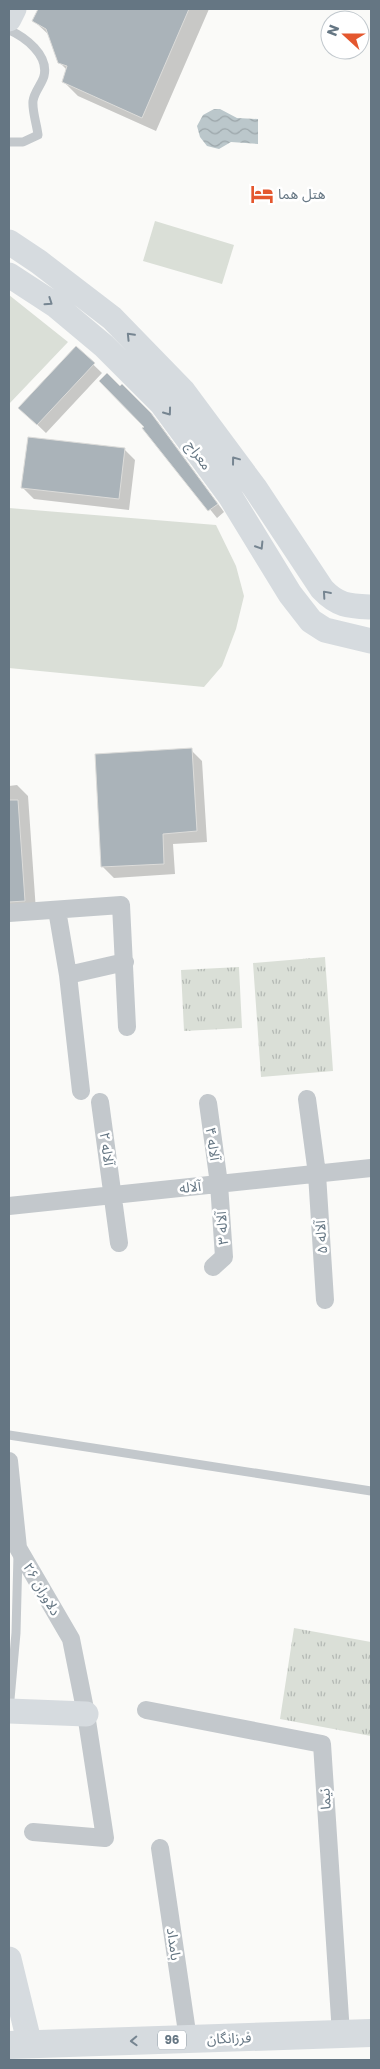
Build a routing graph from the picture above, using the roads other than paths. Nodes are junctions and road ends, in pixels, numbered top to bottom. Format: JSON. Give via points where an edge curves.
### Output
{"nodes":[{"id":1,"x":14,"y":9,"type":"edge"},
{"id":2,"x":9,"y":20,"type":"edge"},
{"id":3,"x":9,"y":30,"type":"edge"},
{"id":4,"x":9,"y":142,"type":"edge"},
{"id":5,"x":9,"y":242,"type":"edge"},
{"id":6,"x":9,"y":275,"type":"edge"},
{"id":7,"x":371,"y":607,"type":"edge"},
{"id":8,"x":371,"y":642,"type":"edge"},
{"id":9,"x":57,"y":910,"type":"junction"},
{"id":10,"x":9,"y":913,"type":"edge"},
{"id":11,"x":125,"y":962,"type":"junction"},
{"id":12,"x":68,"y":974,"type":"junction"},
{"id":13,"x":127,"y":1027,"type":"dead end"},
{"id":14,"x":81,"y":1091,"type":"dead end"},
{"id":15,"x":306,"y":1099,"type":"dead end"},
{"id":16,"x":100,"y":1102,"type":"dead end"},
{"id":17,"x":208,"y":1103,"type":"dead end"},
{"id":18,"x":371,"y":1168,"type":"edge"},
{"id":19,"x":317,"y":1174,"type":"junction"},
{"id":20,"x":219,"y":1184,"type":"junction"},
{"id":21,"x":114,"y":1196,"type":"junction"},
{"id":22,"x":9,"y":1206,"type":"edge"},
{"id":23,"x":118,"y":1243,"type":"dead end"},
{"id":24,"x":213,"y":1267,"type":"dead end"},
{"id":25,"x":325,"y":1300,"type":"dead end"},
{"id":26,"x":9,"y":1435,"type":"edge"},
{"id":27,"x":9,"y":1461,"type":"edge"},
{"id":28,"x":371,"y":1491,"type":"edge"},
{"id":29,"x":13,"y":1549,"type":"edge"},
{"id":30,"x":11,"y":1659,"type":"edge"},
{"id":31,"x":9,"y":1710,"type":"edge"},
{"id":32,"x":146,"y":1710,"type":"dead end"},
{"id":33,"x":86,"y":1714,"type":"junction"},
{"id":34,"x":33,"y":1832,"type":"dead end"},
{"id":35,"x":160,"y":1848,"type":"dead end"},
{"id":36,"x":9,"y":1959,"type":"edge"},
{"id":37,"x":371,"y":2033,"type":"edge"},
{"id":38,"x":340,"y":2034,"type":"junction"},
{"id":39,"x":15,"y":2037,"type":"edge"},
{"id":40,"x":188,"y":2039,"type":"junction"}],
"edges":[{"from":1,"to":2,"type":"street"},
{"from":3,"to":4,"type":"lane","via":[[36,49],[44,64],[44,75],[33,100],[38,135],[22,142]]},
{"from":7,"to":5,"type":"street","name":"معراج","one_way":true,"via":[[349,606],[332,600],[183,391],[112,318]]},
{"from":6,"to":8,"type":"street","name":"معراج","one_way":true,"via":[[55,305],[104,346],[162,404],[230,496],[290,594],[312,621],[325,630]]},
{"from":9,"to":10,"type":"street"},
{"from":9,"to":11,"type":"street","via":[[121,905]]},
{"from":9,"to":12,"type":"street"},
{"from":11,"to":12,"type":"street"},
{"from":11,"to":13,"type":"street"},
{"from":12,"to":14,"type":"street"},
{"from":15,"to":19,"type":"street","name":"آلاله ۵"},
{"from":16,"to":21,"type":"street","name":"آلاله ۲"},
{"from":17,"to":20,"type":"street","name":"آلاله ۴"},
{"from":18,"to":19,"type":"street","name":"آلاله"},
{"from":19,"to":20,"type":"street","name":"آلاله"},
{"from":19,"to":25,"type":"street","name":"آلاله ۵"},
{"from":20,"to":21,"type":"street","name":"آلاله"},
{"from":20,"to":24,"type":"street","name":"آلاله ۳","via":[[224,1257]]},
{"from":21,"to":22,"type":"street","name":"آلاله"},
{"from":21,"to":23,"type":"street","name":"آلاله ۲"},
{"from":26,"to":28,"type":"lane"},
{"from":27,"to":29,"type":"street","name":"دلاوران ۲۶"},
{"from":29,"to":30,"type":"lane"},
{"from":29,"to":33,"type":"street","name":"دلاوران ۲۶","via":[[71,1639]]},
{"from":30,"to":31,"type":"lane"},
{"from":31,"to":33,"type":"street"},
{"from":32,"to":38,"type":"street","name":"نیما","via":[[322,1744]]},
{"from":33,"to":34,"type":"street","name":"دلاوران ۲۶","via":[[106,1838]]},
{"from":35,"to":40,"type":"street","name":"بامداد"},
{"from":36,"to":39,"type":"street"},
{"from":37,"to":38,"type":"main road","name":"فرزانگان","number":"96"},
{"from":38,"to":40,"type":"main road","name":"فرزانگان","number":"96"},
{"from":40,"to":39,"type":"main road","name":"فرزانگان","number":"96","one_way":true,"via":[[57,2044]]}]}
